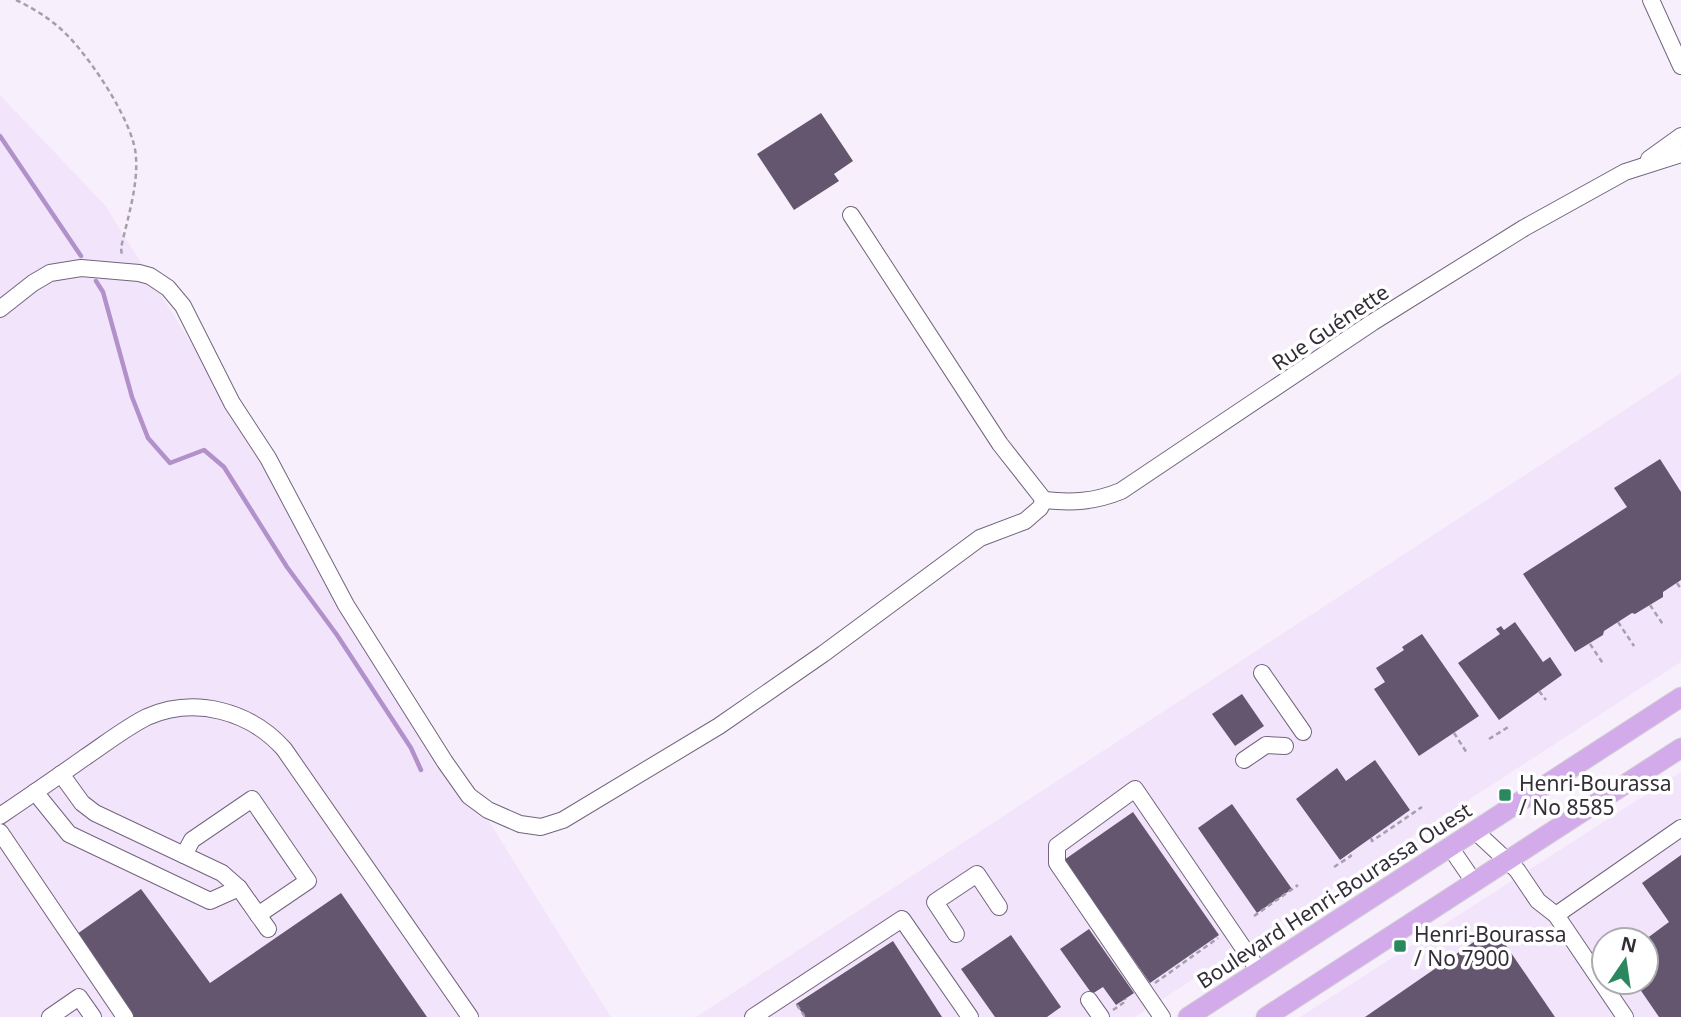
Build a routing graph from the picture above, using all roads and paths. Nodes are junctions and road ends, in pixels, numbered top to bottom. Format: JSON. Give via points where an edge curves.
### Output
{"nodes":[{"id":1,"x":16,"y":0,"type":"edge"},
{"id":2,"x":1651,"y":0,"type":"edge"},
{"id":3,"x":1681,"y":66,"type":"edge"},
{"id":4,"x":1681,"y":136,"type":"edge"},
{"id":5,"x":1681,"y":154,"type":"edge"},
{"id":6,"x":1636,"y":167,"type":"junction"},
{"id":7,"x":851,"y":215,"type":"dead end"},
{"id":8,"x":125,"y":270,"type":"junction"},
{"id":9,"x":0,"y":309,"type":"edge"},
{"id":10,"x":1044,"y":500,"type":"junction"},
{"id":11,"x":1677,"y":583,"type":"dead end"},
{"id":12,"x":1681,"y":589,"type":"edge"},
{"id":13,"x":1650,"y":605,"type":"dead end"},
{"id":14,"x":1618,"y":622,"type":"dead end"},
{"id":15,"x":1664,"y":626,"type":"dead end"},
{"id":16,"x":1590,"y":644,"type":"dead end"},
{"id":17,"x":1634,"y":646,"type":"dead end"},
{"id":18,"x":1604,"y":665,"type":"dead end"},
{"id":19,"x":1262,"y":673,"type":"dead end"},
{"id":20,"x":1539,"y":691,"type":"dead end"},
{"id":21,"x":1681,"y":697,"type":"edge"},
{"id":22,"x":1546,"y":700,"type":"dead end"},
{"id":23,"x":1510,"y":726,"type":"dead end"},
{"id":24,"x":1303,"y":732,"type":"dead end"},
{"id":25,"x":1454,"y":733,"type":"dead end"},
{"id":26,"x":1489,"y":739,"type":"dead end"},
{"id":27,"x":1285,"y":746,"type":"dead end"},
{"id":28,"x":1681,"y":748,"type":"edge"},
{"id":29,"x":1467,"y":753,"type":"dead end"},
{"id":30,"x":1244,"y":760,"type":"dead end"},
{"id":31,"x":61,"y":774,"type":"junction"},
{"id":32,"x":35,"y":792,"type":"junction"},
{"id":33,"x":1422,"y":807,"type":"dead end"},
{"id":34,"x":95,"y":813,"type":"junction"},
{"id":35,"x":0,"y":816,"type":"edge"},
{"id":36,"x":1681,"y":828,"type":"edge"},
{"id":37,"x":1475,"y":831,"type":"junction"},
{"id":38,"x":0,"y":832,"type":"edge"},
{"id":39,"x":1371,"y":838,"type":"dead end"},
{"id":40,"x":1450,"y":847,"type":"junction"},
{"id":41,"x":1349,"y":854,"type":"dead end"},
{"id":42,"x":184,"y":855,"type":"junction"},
{"id":43,"x":1506,"y":861,"type":"junction"},
{"id":44,"x":1334,"y":867,"type":"dead end"},
{"id":45,"x":1474,"y":882,"type":"junction"},
{"id":46,"x":1298,"y":885,"type":"dead end"},
{"id":47,"x":239,"y":888,"type":"junction"},
{"id":48,"x":999,"y":907,"type":"dead end"},
{"id":49,"x":258,"y":915,"type":"junction"},
{"id":50,"x":1556,"y":915,"type":"junction"},
{"id":51,"x":1254,"y":916,"type":"dead end"},
{"id":52,"x":268,"y":929,"type":"dead end"},
{"id":53,"x":956,"y":934,"type":"dead end"},
{"id":54,"x":1221,"y":936,"type":"dead end"},
{"id":55,"x":1259,"y":971,"type":"junction"},
{"id":56,"x":1152,"y":985,"type":"dead end"},
{"id":57,"x":1125,"y":999,"type":"dead end"},
{"id":58,"x":1089,"y":1000,"type":"dead end"},
{"id":59,"x":796,"y":1004,"type":"dead end"},
{"id":60,"x":1118,"y":1007,"type":"dead end"},
{"id":61,"x":50,"y":1017,"type":"edge"},
{"id":62,"x":93,"y":1017,"type":"edge"},
{"id":63,"x":125,"y":1017,"type":"edge"},
{"id":64,"x":470,"y":1017,"type":"edge"},
{"id":65,"x":753,"y":1017,"type":"edge"},
{"id":66,"x":805,"y":1017,"type":"edge"},
{"id":67,"x":970,"y":1017,"type":"edge"},
{"id":68,"x":1101,"y":1017,"type":"edge"},
{"id":69,"x":1161,"y":1017,"type":"edge"},
{"id":70,"x":1188,"y":1017,"type":"edge"},
{"id":71,"x":1266,"y":1017,"type":"edge"},
{"id":72,"x":1625,"y":1017,"type":"edge"}],
"edges":[{"from":1,"to":8,"type":"path","via":[[54,23],[81,51],[134,142],[134,182],[121,248]]},
{"from":2,"to":3,"type":"street"},
{"from":4,"to":6,"type":"street","name":"Rue Guénette"},
{"from":5,"to":6,"type":"street","name":"Rue Guénette"},
{"from":6,"to":10,"type":"street","name":"Rue Guénette","via":[[1524,228],[1373,322],[1121,491],[1085,502]]},
{"from":7,"to":10,"type":"street","via":[[1000,444]]},
{"from":8,"to":9,"type":"street","via":[[81,268],[50,273]]},
{"from":8,"to":10,"type":"street","via":[[150,276],[183,306],[346,605],[445,762],[476,803],[520,824],[541,827],[563,820],[719,726],[980,538],[1025,521]]},
{"from":11,"to":12,"type":"path"},
{"from":13,"to":15,"type":"path"},
{"from":14,"to":17,"type":"path"},
{"from":16,"to":18,"type":"path"},
{"from":19,"to":24,"type":"street"},
{"from":20,"to":22,"type":"path"},
{"from":21,"to":37,"type":"main road","name":"Boulevard Henri-Bourassa Ouest"},
{"from":23,"to":26,"type":"path"},
{"from":25,"to":29,"type":"path"},
{"from":27,"to":30,"type":"street","via":[[1255,742]]},
{"from":28,"to":43,"type":"main road"},
{"from":31,"to":32,"type":"street"},
{"from":31,"to":34,"type":"street"},
{"from":31,"to":64,"type":"street","via":[[137,723],[165,711],[205,708],[253,723],[290,757]]},
{"from":32,"to":35,"type":"street"},
{"from":32,"to":47,"type":"street","via":[[69,834],[209,901]]},
{"from":33,"to":39,"type":"path"},
{"from":34,"to":42,"type":"street"},
{"from":34,"to":47,"type":"street","via":[[120,836]]},
{"from":36,"to":50,"type":"street"},
{"from":37,"to":40,"type":"main road","name":"Boulevard Henri-Bourassa Ouest"},
{"from":37,"to":43,"type":"street"},
{"from":38,"to":63,"type":"street"},
{"from":40,"to":45,"type":"street"},
{"from":40,"to":55,"type":"main road","name":"Boulevard Henri-Bourassa Ouest"},
{"from":41,"to":44,"type":"path"},
{"from":42,"to":47,"type":"street","via":[[222,873]]},
{"from":42,"to":49,"type":"street","via":[[192,841],[252,799],[308,881]]},
{"from":43,"to":45,"type":"main road"},
{"from":43,"to":50,"type":"street","via":[[1538,901]]},
{"from":45,"to":71,"type":"main road"},
{"from":46,"to":51,"type":"path"},
{"from":47,"to":49,"type":"street"},
{"from":48,"to":53,"type":"street","via":[[977,874],[935,902]]},
{"from":49,"to":52,"type":"street"},
{"from":50,"to":72,"type":"street"},
{"from":54,"to":56,"type":"path"},
{"from":55,"to":69,"type":"street","via":[[1135,789],[1057,846],[1057,863]]},
{"from":55,"to":70,"type":"main road","name":"Boulevard Henri-Bourassa Ouest"},
{"from":57,"to":60,"type":"path"},
{"from":58,"to":68,"type":"street"},
{"from":59,"to":66,"type":"path"},
{"from":61,"to":62,"type":"street","via":[[79,997]]},
{"from":65,"to":67,"type":"street","via":[[902,919]]}]}
